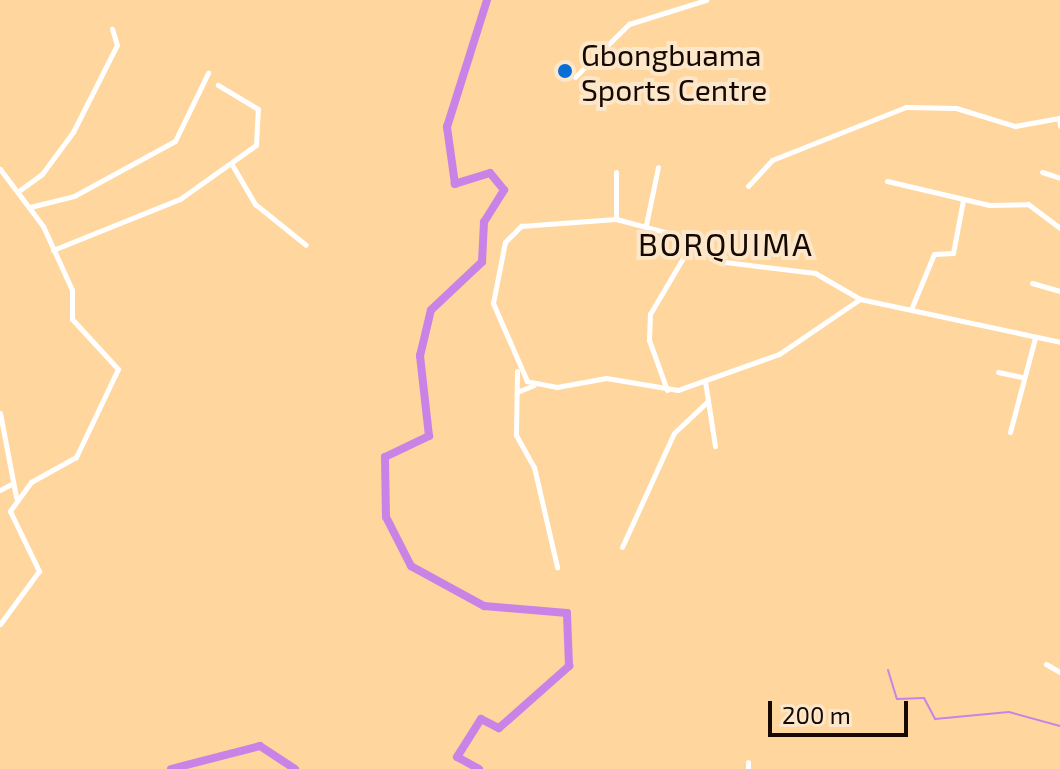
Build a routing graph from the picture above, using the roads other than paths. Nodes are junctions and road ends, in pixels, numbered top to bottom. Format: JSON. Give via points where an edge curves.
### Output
{"nodes":[{"id":1,"x":706,"y":0,"type":"edge"},
{"id":2,"x":112,"y":29,"type":"dead end"},
{"id":3,"x":208,"y":73,"type":"dead end"},
{"id":4,"x":575,"y":77,"type":"dead end"},
{"id":5,"x":218,"y":85,"type":"dead end"},
{"id":6,"x":1060,"y":126,"type":"edge"},
{"id":7,"x":231,"y":163,"type":"junction"},
{"id":8,"x":658,"y":167,"type":"dead end"},
{"id":9,"x":0,"y":169,"type":"edge"},
{"id":10,"x":616,"y":172,"type":"dead end"},
{"id":11,"x":1042,"y":172,"type":"dead end"},
{"id":12,"x":1060,"y":178,"type":"edge"},
{"id":13,"x":887,"y":181,"type":"dead end"},
{"id":14,"x":748,"y":186,"type":"dead end"},
{"id":15,"x":20,"y":190,"type":"junction"},
{"id":16,"x":963,"y":200,"type":"junction"},
{"id":17,"x":30,"y":207,"type":"junction"},
{"id":18,"x":616,"y":219,"type":"junction"},
{"id":19,"x":645,"y":225,"type":"junction"},
{"id":20,"x":1060,"y":228,"type":"edge"},
{"id":21,"x":306,"y":245,"type":"dead end"},
{"id":22,"x":690,"y":246,"type":"junction"},
{"id":23,"x":53,"y":250,"type":"junction"},
{"id":24,"x":1032,"y":283,"type":"dead end"},
{"id":25,"x":1060,"y":291,"type":"edge"},
{"id":26,"x":860,"y":299,"type":"junction"},
{"id":27,"x":912,"y":307,"type":"junction"},
{"id":28,"x":1035,"y":338,"type":"junction"},
{"id":29,"x":1060,"y":342,"type":"edge"},
{"id":30,"x":517,"y":370,"type":"junction"},
{"id":31,"x":998,"y":372,"type":"dead end"},
{"id":32,"x":1021,"y":377,"type":"junction"},
{"id":33,"x":705,"y":381,"type":"junction"},
{"id":34,"x":535,"y":384,"type":"junction"},
{"id":35,"x":667,"y":390,"type":"junction"},
{"id":36,"x":517,"y":392,"type":"junction"},
{"id":37,"x":707,"y":402,"type":"junction"},
{"id":38,"x":0,"y":413,"type":"edge"},
{"id":39,"x":1010,"y":432,"type":"dead end"},
{"id":40,"x":715,"y":446,"type":"dead end"},
{"id":41,"x":13,"y":483,"type":"junction"},
{"id":42,"x":0,"y":490,"type":"edge"},
{"id":43,"x":16,"y":498,"type":"junction"},
{"id":44,"x":622,"y":547,"type":"dead end"},
{"id":45,"x":557,"y":567,"type":"dead end"},
{"id":46,"x":0,"y":624,"type":"edge"},
{"id":47,"x":1046,"y":664,"type":"dead end"},
{"id":48,"x":1060,"y":672,"type":"edge"}],
"edges":[{"from":1,"to":4,"type":"street","via":[[629,24]]},
{"from":2,"to":15,"type":"street","via":[[117,45],[73,132],[42,174]]},
{"from":3,"to":17,"type":"street","via":[[175,141],[74,196]]},
{"from":5,"to":7,"type":"street","via":[[259,114],[256,145]]},
{"from":6,"to":14,"type":"street","via":[[1059,118],[1015,126],[956,108],[906,107],[772,160]]},
{"from":7,"to":21,"type":"street","via":[[255,204]]},
{"from":7,"to":23,"type":"street","via":[[180,199]]},
{"from":8,"to":19,"type":"street"},
{"from":9,"to":15,"type":"street"},
{"from":10,"to":18,"type":"street"},
{"from":11,"to":12,"type":"street"},
{"from":13,"to":16,"type":"street"},
{"from":15,"to":17,"type":"street"},
{"from":16,"to":20,"type":"street","via":[[1028,204]]},
{"from":16,"to":27,"type":"street","via":[[953,253],[934,254]]},
{"from":17,"to":23,"type":"street"},
{"from":18,"to":19,"type":"street"},
{"from":18,"to":30,"type":"street","via":[[521,226],[505,242],[493,303],[514,344]]},
{"from":19,"to":22,"type":"street"},
{"from":22,"to":26,"type":"street","via":[[733,264],[815,273]]},
{"from":22,"to":35,"type":"street","via":[[650,314],[649,340]]},
{"from":23,"to":43,"type":"street","via":[[72,290],[72,319],[118,369],[76,457]]},
{"from":24,"to":25,"type":"street"},
{"from":26,"to":27,"type":"street"},
{"from":26,"to":33,"type":"street","via":[[779,354]]},
{"from":27,"to":28,"type":"street"},
{"from":28,"to":29,"type":"street"},
{"from":28,"to":32,"type":"street"},
{"from":30,"to":34,"type":"street"},
{"from":30,"to":36,"type":"street"},
{"from":31,"to":32,"type":"street"},
{"from":32,"to":39,"type":"street"},
{"from":33,"to":35,"type":"street"},
{"from":33,"to":37,"type":"street"},
{"from":34,"to":35,"type":"street","via":[[606,378]]},
{"from":34,"to":36,"type":"street"},
{"from":36,"to":45,"type":"street","via":[[516,435],[534,467]]},
{"from":37,"to":40,"type":"street"},
{"from":37,"to":44,"type":"street","via":[[674,433]]},
{"from":38,"to":41,"type":"street"},
{"from":41,"to":42,"type":"street"},
{"from":41,"to":43,"type":"street"},
{"from":43,"to":46,"type":"street","via":[[9,515],[39,571]]},
{"from":47,"to":48,"type":"street"}]}
